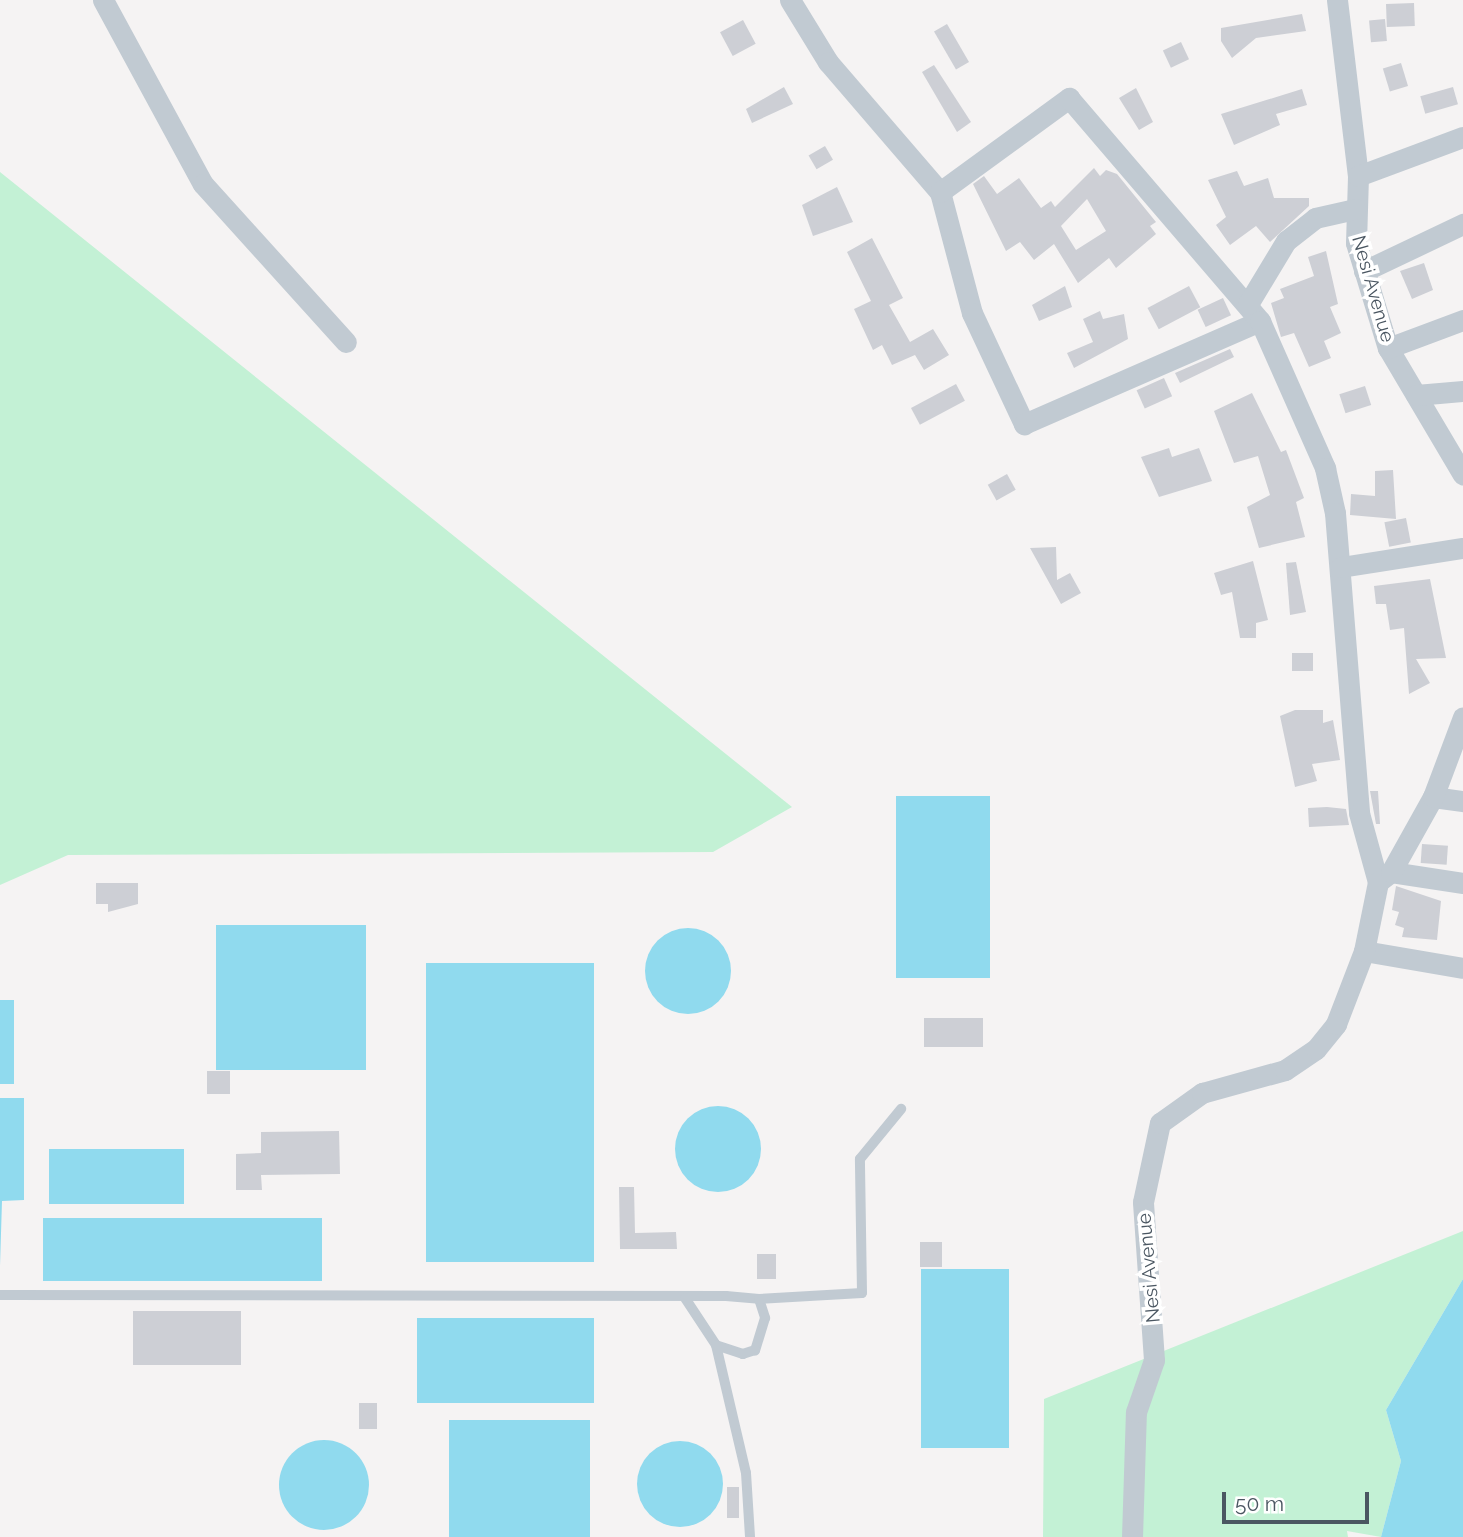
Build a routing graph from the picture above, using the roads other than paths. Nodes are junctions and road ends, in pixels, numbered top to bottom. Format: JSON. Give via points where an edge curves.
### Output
{"nodes":[{"id":1,"x":103,"y":0,"type":"edge"},
{"id":2,"x":790,"y":0,"type":"edge"},
{"id":3,"x":1337,"y":0,"type":"edge"},
{"id":4,"x":1463,"y":137,"type":"edge"},
{"id":5,"x":1358,"y":176,"type":"junction"},
{"id":6,"x":940,"y":192,"type":"junction"},
{"id":7,"x":1354,"y":209,"type":"junction"},
{"id":8,"x":1463,"y":224,"type":"edge"},
{"id":9,"x":1364,"y":271,"type":"junction"},
{"id":10,"x":1254,"y":313,"type":"junction"},
{"id":11,"x":1463,"y":320,"type":"edge"},
{"id":12,"x":346,"y":342,"type":"dead end"},
{"id":13,"x":1388,"y":348,"type":"junction"},
{"id":14,"x":1463,"y":391,"type":"edge"},
{"id":15,"x":1416,"y":396,"type":"junction"},
{"id":16,"x":1463,"y":475,"type":"edge"},
{"id":17,"x":1463,"y":548,"type":"edge"},
{"id":18,"x":1341,"y":567,"type":"junction"},
{"id":19,"x":1463,"y":718,"type":"edge"},
{"id":20,"x":1433,"y":797,"type":"junction"},
{"id":21,"x":1463,"y":801,"type":"edge"},
{"id":22,"x":1385,"y":877,"type":"junction"},
{"id":23,"x":1463,"y":883,"type":"edge"},
{"id":24,"x":1364,"y":951,"type":"junction"},
{"id":25,"x":1463,"y":968,"type":"edge"},
{"id":26,"x":901,"y":1109,"type":"dead end"},
{"id":27,"x":0,"y":1295,"type":"edge"},
{"id":28,"x":685,"y":1298,"type":"junction"},
{"id":29,"x":759,"y":1299,"type":"junction"},
{"id":30,"x":716,"y":1345,"type":"junction"},
{"id":31,"x":750,"y":1537,"type":"edge"},
{"id":32,"x":1132,"y":1537,"type":"edge"}],
"edges":[{"from":1,"to":12,"type":"street","via":[[203,184]]},
{"from":2,"to":6,"type":"street","via":[[828,62]]},
{"from":3,"to":5,"type":"street","name":"Nesi Avenue"},
{"from":4,"to":5,"type":"street"},
{"from":5,"to":7,"type":"street","name":"Nesi Avenue"},
{"from":6,"to":10,"type":"street","via":[[1069,98]]},
{"from":6,"to":10,"type":"street","via":[[972,313],[1024,424]]},
{"from":7,"to":9,"type":"street","name":"Nesi Avenue"},
{"from":7,"to":10,"type":"street","via":[[1315,218],[1286,241]]},
{"from":8,"to":9,"type":"street"},
{"from":9,"to":13,"type":"street","name":"Nesi Avenue"},
{"from":10,"to":18,"type":"street","via":[[1325,468]]},
{"from":11,"to":13,"type":"street"},
{"from":13,"to":15,"type":"street","name":"Nesi Avenue"},
{"from":14,"to":15,"type":"street"},
{"from":15,"to":16,"type":"street","name":"Nesi Avenue"},
{"from":17,"to":18,"type":"street"},
{"from":18,"to":22,"type":"street","via":[[1359,813]]},
{"from":19,"to":20,"type":"street","name":"Nesi Avenue"},
{"from":20,"to":21,"type":"street"},
{"from":20,"to":22,"type":"street","name":"Nesi Avenue"},
{"from":22,"to":23,"type":"street"},
{"from":22,"to":24,"type":"street","name":"Nesi Avenue"},
{"from":24,"to":25,"type":"street"},
{"from":24,"to":32,"type":"street","name":"Nesi Avenue","via":[[1349,1000],[1316,1049],[1285,1070],[1202,1093],[1160,1123],[1143,1202],[1154,1360],[1136,1412]]},
{"from":26,"to":29,"type":"lane","via":[[860,1159],[862,1293]]},
{"from":27,"to":28,"type":"lane"},
{"from":28,"to":29,"type":"lane"},
{"from":28,"to":30,"type":"lane"},
{"from":29,"to":30,"type":"lane","via":[[765,1318],[755,1350],[727,1352]]},
{"from":30,"to":31,"type":"lane","via":[[746,1473]]}]}
